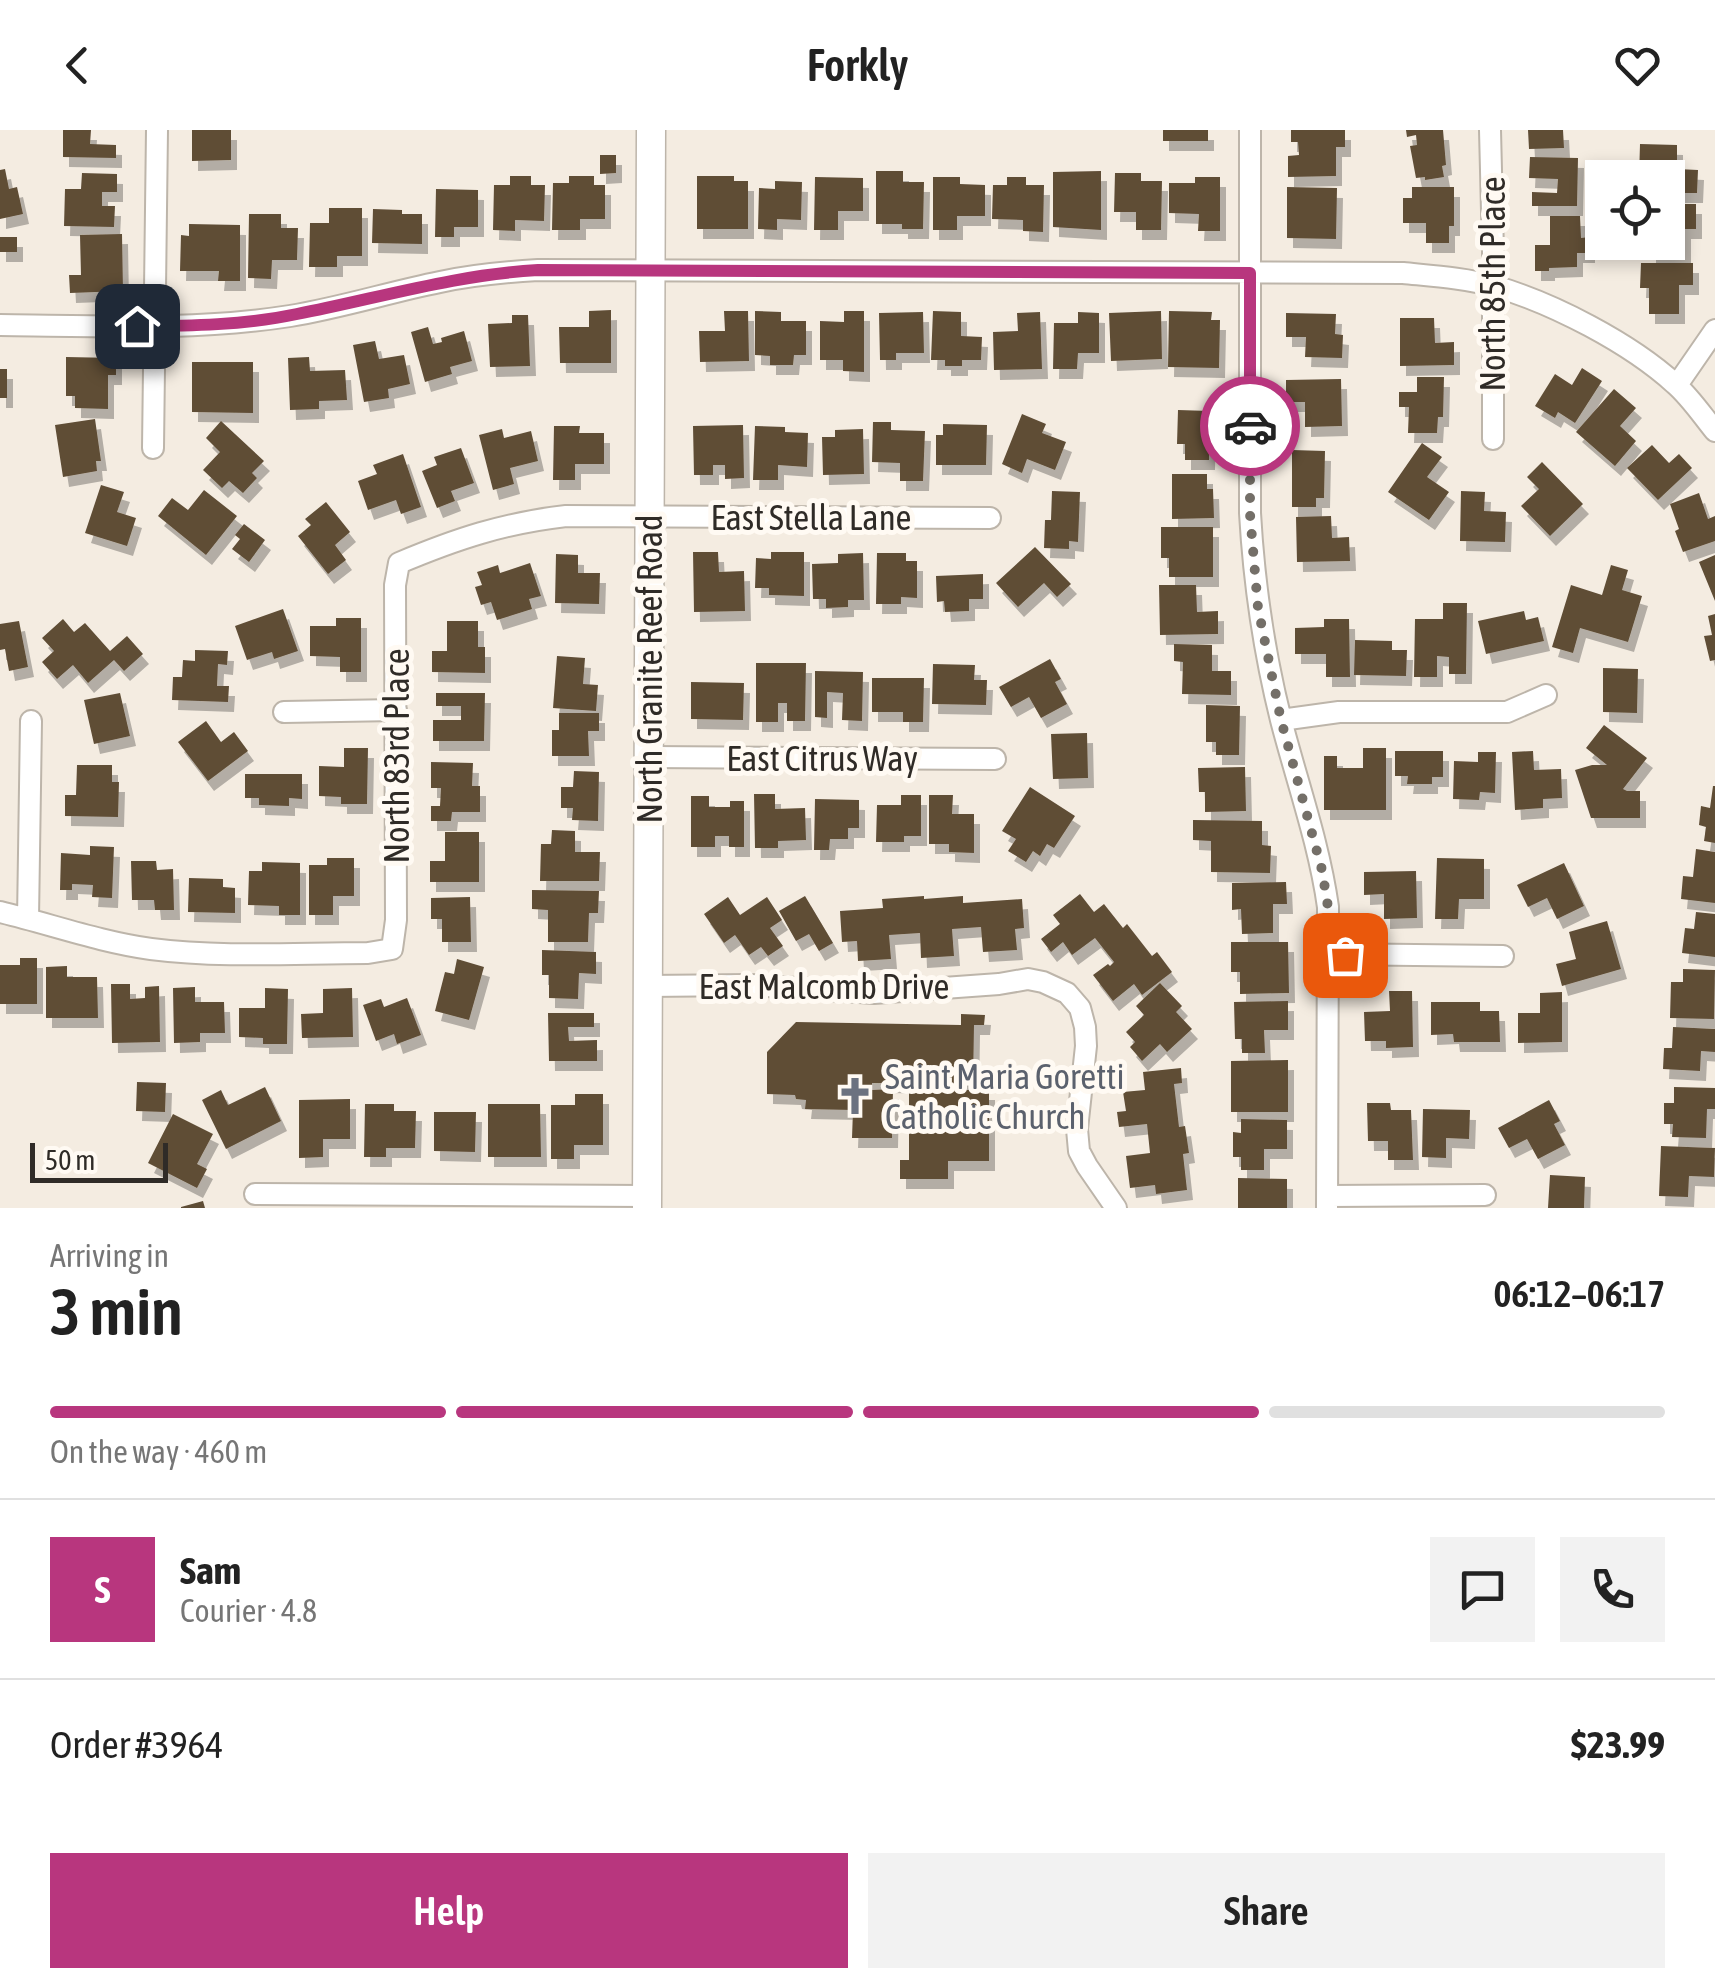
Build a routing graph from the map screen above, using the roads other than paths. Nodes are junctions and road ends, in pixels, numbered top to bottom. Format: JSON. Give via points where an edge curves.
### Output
{"nodes":[{"id":1,"x":157,"y":130,"type":"edge"},
{"id":2,"x":651,"y":130,"type":"edge"},
{"id":3,"x":1250,"y":130,"type":"edge"},
{"id":4,"x":1490,"y":130,"type":"edge"},
{"id":5,"x":650,"y":270,"type":"junction"},
{"id":6,"x":1250,"y":273,"type":"junction"},
{"id":7,"x":1493,"y":286,"type":"junction"},
{"id":8,"x":0,"y":325,"type":"edge"},
{"id":9,"x":155,"y":326,"type":"junction"},
{"id":10,"x":1715,"y":330,"type":"edge"},
{"id":11,"x":1676,"y":385,"type":"junction"},
{"id":12,"x":1715,"y":430,"type":"edge"},
{"id":13,"x":1492,"y":439,"type":"dead end"},
{"id":14,"x":154,"y":448,"type":"dead end"},
{"id":15,"x":649,"y":516,"type":"junction"},
{"id":16,"x":990,"y":518,"type":"dead end"},
{"id":17,"x":398,"y":563,"type":"joint"},
{"id":18,"x":1546,"y":695,"type":"dead end"},
{"id":19,"x":396,"y":710,"type":"junction"},
{"id":20,"x":284,"y":712,"type":"dead end"},
{"id":21,"x":31,"y":720,"type":"dead end"},
{"id":22,"x":1281,"y":720,"type":"junction"},
{"id":23,"x":649,"y":757,"type":"junction"},
{"id":24,"x":996,"y":759,"type":"dead end"},
{"id":25,"x":0,"y":912,"type":"edge"},
{"id":26,"x":28,"y":918,"type":"junction"},
{"id":27,"x":1328,"y":954,"type":"junction"},
{"id":28,"x":1503,"y":956,"type":"dead end"},
{"id":29,"x":646,"y":986,"type":"junction"},
{"id":30,"x":254,"y":1194,"type":"dead end"},
{"id":31,"x":1485,"y":1196,"type":"dead end"},
{"id":32,"x":647,"y":1202,"type":"edge"},
{"id":33,"x":1328,"y":1202,"type":"edge"},
{"id":34,"x":1116,"y":1208,"type":"edge"}],
"edges":[{"from":1,"to":9,"type":"street"},
{"from":2,"to":5,"type":"street","name":"North Granite Reef Road"},
{"from":3,"to":6,"type":"street"},
{"from":4,"to":7,"type":"street","name":"North 85th Place"},
{"from":5,"to":6,"type":"street"},
{"from":5,"to":9,"type":"street","via":[[489,273],[296,315]]},
{"from":5,"to":15,"type":"street","name":"North Granite Reef Road"},
{"from":6,"to":7,"type":"street","via":[[1403,273]]},
{"from":6,"to":22,"type":"street","via":[[1253,565]]},
{"from":7,"to":11,"type":"street","via":[[1562,312]]},
{"from":7,"to":13,"type":"street","name":"North 85th Place"},
{"from":8,"to":9,"type":"street"},
{"from":9,"to":14,"type":"street"},
{"from":10,"to":11,"type":"street"},
{"from":11,"to":12,"type":"street"},
{"from":15,"to":16,"type":"street","name":"East Stella Lane"},
{"from":15,"to":17,"type":"street","name":"East Stella Lane","via":[[526,520]]},
{"from":15,"to":23,"type":"street","name":"North Granite Reef Road"},
{"from":17,"to":19,"type":"street","name":"North 83rd Place"},
{"from":18,"to":22,"type":"street","via":[[1507,712],[1340,712]]},
{"from":19,"to":20,"type":"street"},
{"from":19,"to":26,"type":"street","name":"North 83rd Place","via":[[392,949],[153,949]]},
{"from":21,"to":26,"type":"street"},
{"from":22,"to":27,"type":"street","via":[[1322,870]]},
{"from":23,"to":24,"type":"street","name":"East Citrus Way"},
{"from":23,"to":29,"type":"street","name":"North Granite Reef Road"},
{"from":25,"to":26,"type":"street"},
{"from":27,"to":28,"type":"street"},
{"from":27,"to":33,"type":"street"},
{"from":29,"to":32,"type":"street","name":"North Granite Reef Road"},
{"from":29,"to":34,"type":"street","name":"East Malcomb Drive","via":[[874,993],[1028,979],[1055,987],[1080,1008],[1085,1027],[1080,1150]]},
{"from":30,"to":32,"type":"street"},
{"from":31,"to":33,"type":"street"}]}
